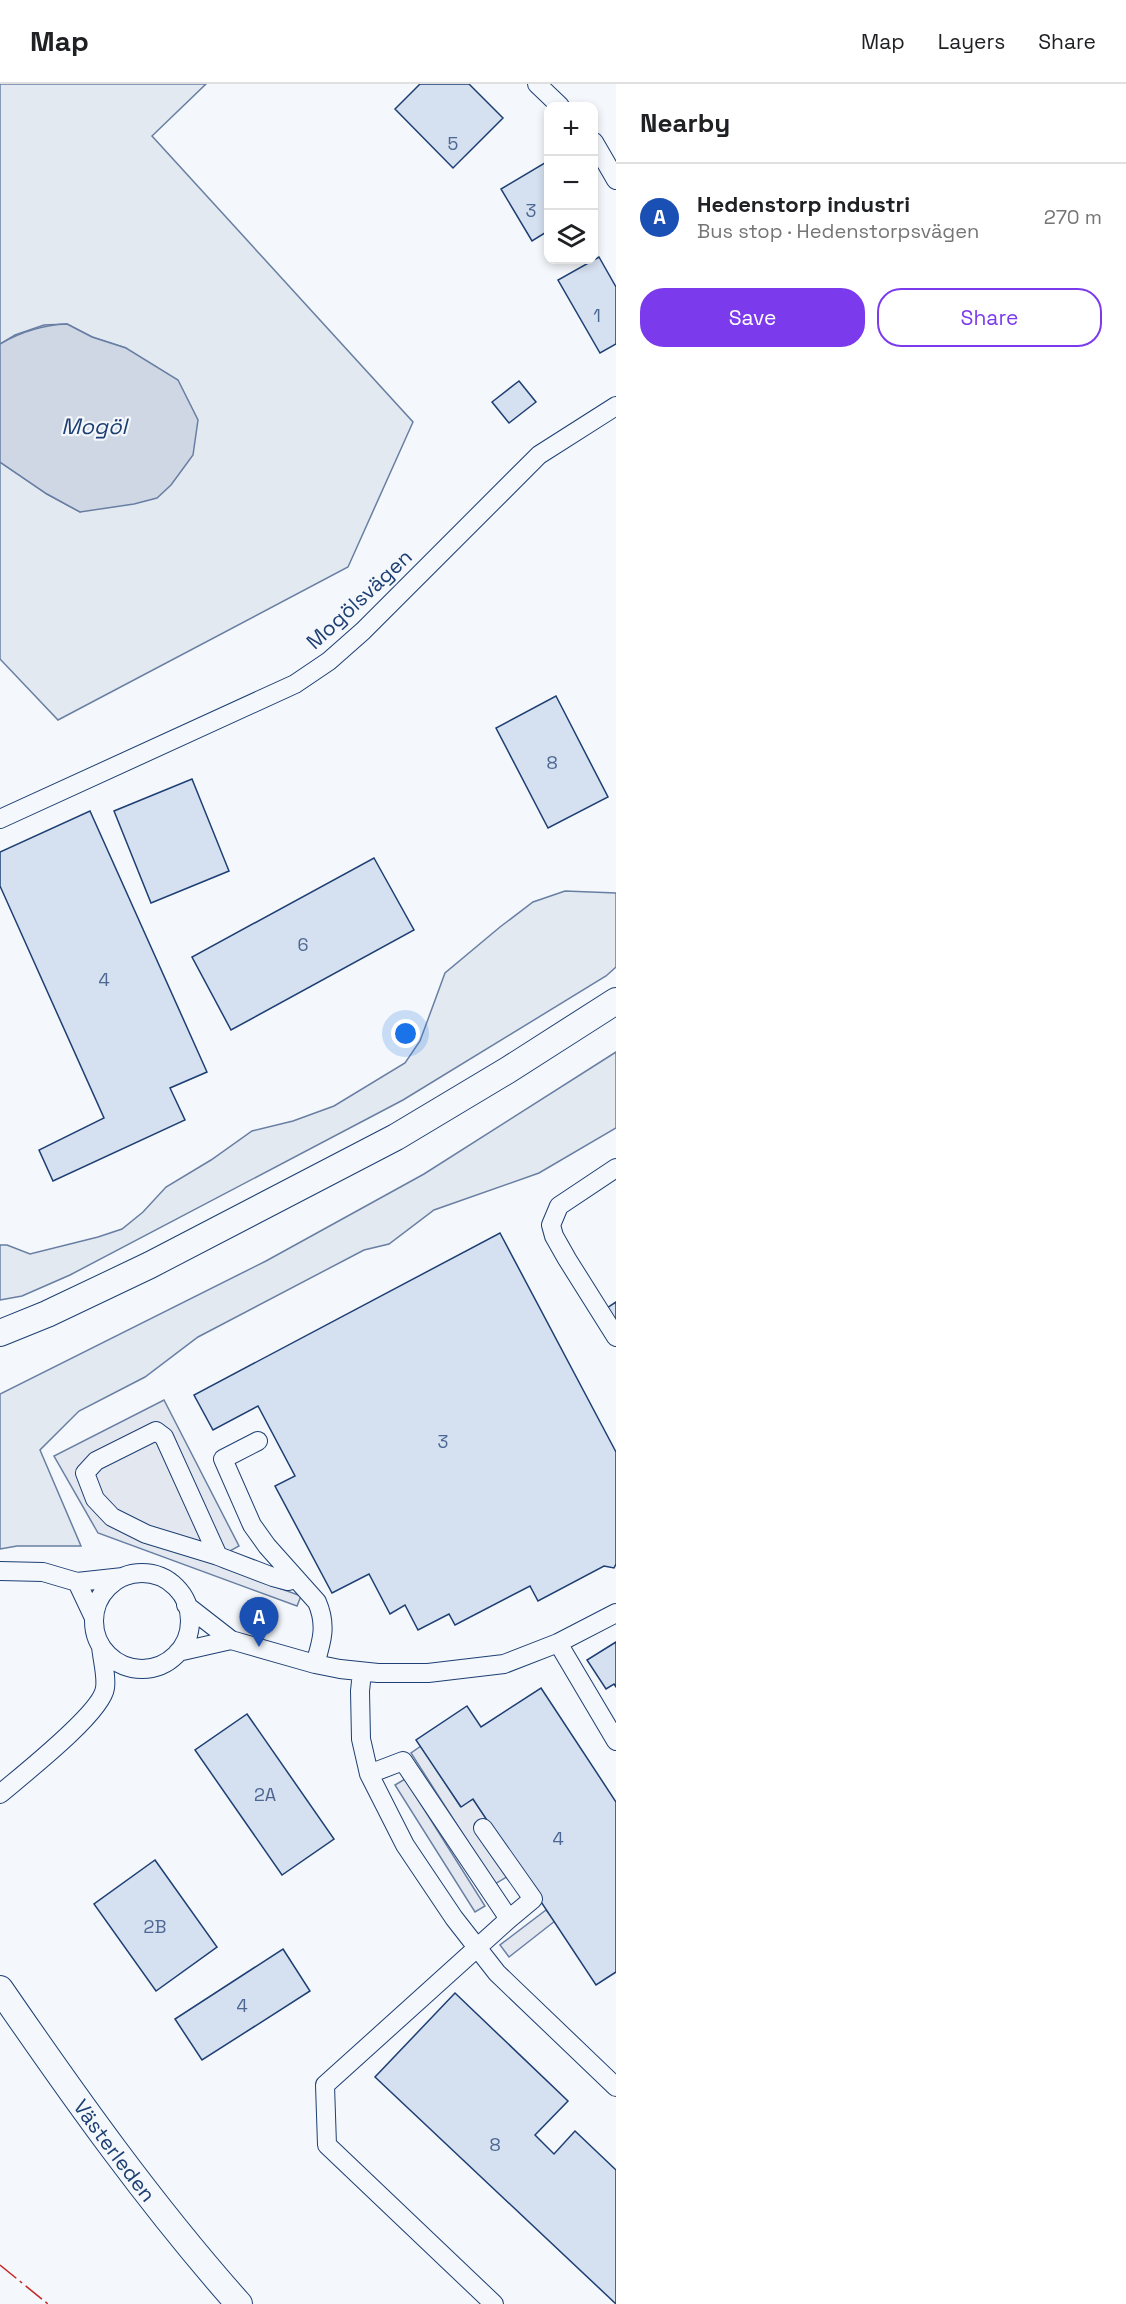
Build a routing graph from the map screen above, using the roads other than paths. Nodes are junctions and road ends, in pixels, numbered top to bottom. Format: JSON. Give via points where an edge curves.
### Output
{"nodes":[{"id":1,"x":537,"y":84,"type":"edge"},
{"id":2,"x":556,"y":102,"type":"edge"},
{"id":3,"x":598,"y":149,"type":"edge"},
{"id":4,"x":616,"y":180,"type":"edge"},
{"id":5,"x":616,"y":406,"type":"edge"},
{"id":6,"x":0,"y":819,"type":"edge"},
{"id":7,"x":616,"y":1001,"type":"edge"},
{"id":8,"x":616,"y":1020,"type":"edge"},
{"id":9,"x":616,"y":1168,"type":"edge"},
{"id":10,"x":0,"y":1333,"type":"edge"},
{"id":11,"x":616,"y":1337,"type":"edge"},
{"id":12,"x":0,"y":1349,"type":"edge"},
{"id":13,"x":258,"y":1441,"type":"dead end"},
{"id":14,"x":218,"y":1556,"type":"junction"},
{"id":15,"x":0,"y":1571,"type":"edge"},
{"id":16,"x":125,"y":1577,"type":"junction"},
{"id":17,"x":296,"y":1579,"type":"junction"},
{"id":18,"x":77,"y":1582,"type":"junction"},
{"id":19,"x":186,"y":1605,"type":"junction"},
{"id":20,"x":616,"y":1613,"type":"edge"},
{"id":21,"x":94,"y":1618,"type":"junction"},
{"id":22,"x":231,"y":1640,"type":"junction"},
{"id":23,"x":558,"y":1643,"type":"junction"},
{"id":24,"x":101,"y":1646,"type":"junction"},
{"id":25,"x":178,"y":1652,"type":"junction"},
{"id":26,"x":315,"y":1664,"type":"junction"},
{"id":27,"x":134,"y":1668,"type":"junction"},
{"id":28,"x":362,"y":1672,"type":"junction"},
{"id":29,"x":106,"y":1689,"type":"junction"},
{"id":30,"x":616,"y":1741,"type":"edge"},
{"id":31,"x":369,"y":1774,"type":"junction"},
{"id":32,"x":0,"y":1794,"type":"edge"},
{"id":33,"x":483,"y":1828,"type":"dead end"},
{"id":34,"x":509,"y":1920,"type":"junction"},
{"id":35,"x":476,"y":1949,"type":"junction"},
{"id":36,"x":0,"y":1989,"type":"edge"},
{"id":37,"x":0,"y":2008,"type":"edge"},
{"id":38,"x":616,"y":2087,"type":"edge"},
{"id":39,"x":224,"y":2304,"type":"edge"},
{"id":40,"x":239,"y":2304,"type":"edge"},
{"id":41,"x":494,"y":2304,"type":"edge"}],
"edges":[{"from":1,"to":2,"type":"street"},
{"from":3,"to":4,"type":"street"},
{"from":5,"to":6,"type":"street","name":"Mogölsvägen","via":[[540,455],[363,632],[295,684]]},
{"from":7,"to":10,"type":"highway","via":[[386,1143],[150,1265]]},
{"from":8,"to":12,"type":"highway","via":[[405,1149],[286,1213],[159,1278]]},
{"from":9,"to":11,"type":"street","via":[[560,1206],[551,1225],[567,1259]]},
{"from":13,"to":17,"type":"street","via":[[223,1459],[252,1525]]},
{"from":14,"to":14,"type":"street","via":[[146,1534],[112,1517],[95,1499],[85,1473],[96,1461],[156,1431],[164,1437]]},
{"from":14,"to":17,"type":"street","via":[[273,1577]]},
{"from":15,"to":18,"type":"street","via":[[43,1572]]},
{"from":16,"to":18,"type":"street"},
{"from":16,"to":19,"type":"street","via":[[150,1574],[165,1580]]},
{"from":16,"to":21,"type":"street","via":[[104,1593]]},
{"from":17,"to":26,"type":"street","via":[[317,1602],[322,1614],[323,1638]]},
{"from":18,"to":21,"type":"street"},
{"from":19,"to":22,"type":"street"},
{"from":19,"to":25,"type":"street","via":[[188,1630]]},
{"from":20,"to":23,"type":"street"},
{"from":21,"to":24,"type":"street"},
{"from":22,"to":25,"type":"street"},
{"from":22,"to":26,"type":"street"},
{"from":23,"to":28,"type":"street","via":[[504,1664],[428,1673]]},
{"from":23,"to":30,"type":"street"},
{"from":24,"to":27,"type":"street","via":[[115,1661]]},
{"from":24,"to":29,"type":"street"},
{"from":25,"to":27,"type":"street","via":[[158,1666]]},
{"from":26,"to":28,"type":"street"},
{"from":27,"to":29,"type":"street"},
{"from":28,"to":31,"type":"street","via":[[361,1739]]},
{"from":29,"to":32,"type":"street","via":[[88,1715]]},
{"from":31,"to":34,"type":"street","via":[[403,1761]]},
{"from":31,"to":35,"type":"street","via":[[405,1845]]},
{"from":33,"to":34,"type":"street","via":[[532,1899]]},
{"from":34,"to":35,"type":"street"},
{"from":35,"to":38,"type":"street","via":[[496,1973]]},
{"from":35,"to":41,"type":"street","via":[[325,2085],[327,2145]]},
{"from":36,"to":40,"type":"highway","name":"Västerleden","via":[[141,2187]]},
{"from":37,"to":39,"type":"highway","name":"Västerleden","via":[[82,2128]]}]}
